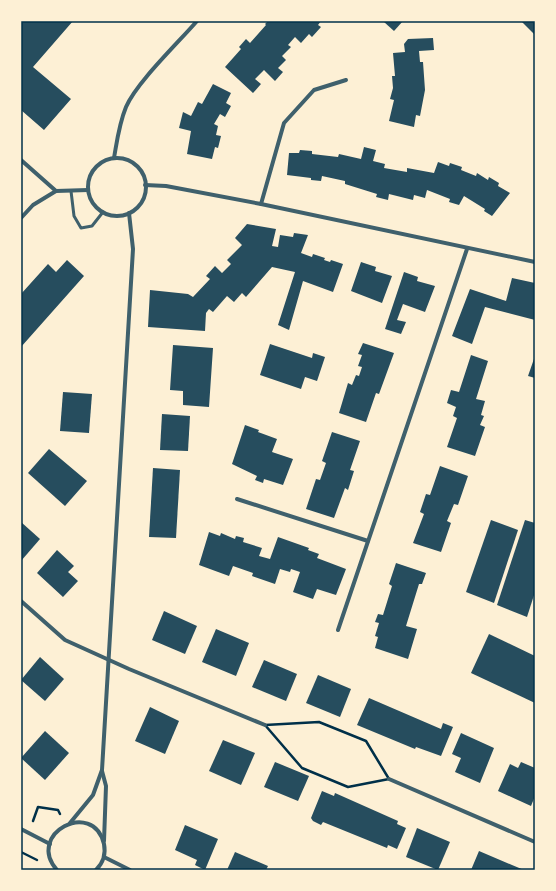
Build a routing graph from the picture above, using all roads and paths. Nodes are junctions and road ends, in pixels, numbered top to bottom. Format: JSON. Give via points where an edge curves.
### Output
{"nodes":[{"id":1,"x":197,"y":21,"type":"edge"},
{"id":2,"x":346,"y":80,"type":"dead end"},
{"id":3,"x":114,"y":158,"type":"junction"},
{"id":4,"x":21,"y":160,"type":"edge"},
{"id":5,"x":145,"y":185,"type":"junction"},
{"id":6,"x":71,"y":190,"type":"junction"},
{"id":7,"x":88,"y":190,"type":"junction"},
{"id":8,"x":56,"y":191,"type":"junction"},
{"id":9,"x":261,"y":204,"type":"junction"},
{"id":10,"x":103,"y":212,"type":"junction"},
{"id":11,"x":129,"y":213,"type":"junction"},
{"id":12,"x":21,"y":218,"type":"edge"},
{"id":13,"x":468,"y":249,"type":"junction"},
{"id":14,"x":535,"y":262,"type":"edge"},
{"id":15,"x":238,"y":499,"type":"dead end"},
{"id":16,"x":368,"y":541,"type":"junction"},
{"id":17,"x":21,"y":600,"type":"edge"},
{"id":18,"x":338,"y":630,"type":"dead end"},
{"id":19,"x":108,"y":659,"type":"junction"},
{"id":20,"x":265,"y":725,"type":"junction"},
{"id":21,"x":102,"y":770,"type":"junction"},
{"id":22,"x":389,"y":778,"type":"junction"},
{"id":23,"x":38,"y":807,"type":"dead end"},
{"id":24,"x":70,"y":823,"type":"junction"},
{"id":25,"x":65,"y":825,"type":"junction"},
{"id":26,"x":21,"y":829,"type":"edge"},
{"id":27,"x":535,"y":842,"type":"edge"},
{"id":28,"x":104,"y":843,"type":"junction"},
{"id":29,"x":50,"y":844,"type":"junction"},
{"id":30,"x":104,"y":857,"type":"junction"},
{"id":31,"x":57,"y":870,"type":"edge"},
{"id":32,"x":96,"y":870,"type":"edge"},
{"id":33,"x":130,"y":870,"type":"edge"}],
"edges":[{"from":1,"to":3,"type":"street","via":[[140,85],[127,106]]},
{"from":2,"to":9,"type":"street","via":[[314,90],[284,123]]},
{"from":3,"to":5,"type":"street","via":[[135,165],[142,174]]},
{"from":3,"to":7,"type":"street","via":[[106,160],[95,169],[90,177]]},
{"from":4,"to":8,"type":"street"},
{"from":5,"to":9,"type":"street","via":[[166,186]]},
{"from":5,"to":11,"type":"street","via":[[140,204]]},
{"from":6,"to":7,"type":"street"},
{"from":6,"to":8,"type":"street"},
{"from":6,"to":10,"type":"lane","via":[[76,221],[82,228],[92,226]]},
{"from":7,"to":10,"type":"street","via":[[91,200]]},
{"from":8,"to":12,"type":"street","via":[[33,205]]},
{"from":9,"to":13,"type":"street"},
{"from":10,"to":11,"type":"street","via":[[113,216]]},
{"from":11,"to":19,"type":"street","via":[[133,249]]},
{"from":13,"to":14,"type":"street"},
{"from":13,"to":16,"type":"street"},
{"from":15,"to":16,"type":"street"},
{"from":16,"to":18,"type":"street"},
{"from":17,"to":19,"type":"street","via":[[65,640]]},
{"from":19,"to":20,"type":"street"},
{"from":19,"to":21,"type":"street"},
{"from":20,"to":22,"type":"path","via":[[319,722],[359,738],[366,742]]},
{"from":20,"to":22,"type":"path","via":[[302,768],[348,787]]},
{"from":21,"to":24,"type":"street","via":[[93,795]]},
{"from":21,"to":28,"type":"street","via":[[106,786]]},
{"from":22,"to":27,"type":"street"},
{"from":23,"to":25,"type":"path","via":[[58,810]]},
{"from":24,"to":25,"type":"street"},
{"from":24,"to":28,"type":"street","via":[[89,825],[98,832]]},
{"from":25,"to":29,"type":"street","via":[[54,834]]},
{"from":26,"to":29,"type":"street"},
{"from":28,"to":30,"type":"street"},
{"from":29,"to":31,"type":"street","via":[[51,860]]},
{"from":30,"to":32,"type":"street"},
{"from":30,"to":33,"type":"street"}]}
